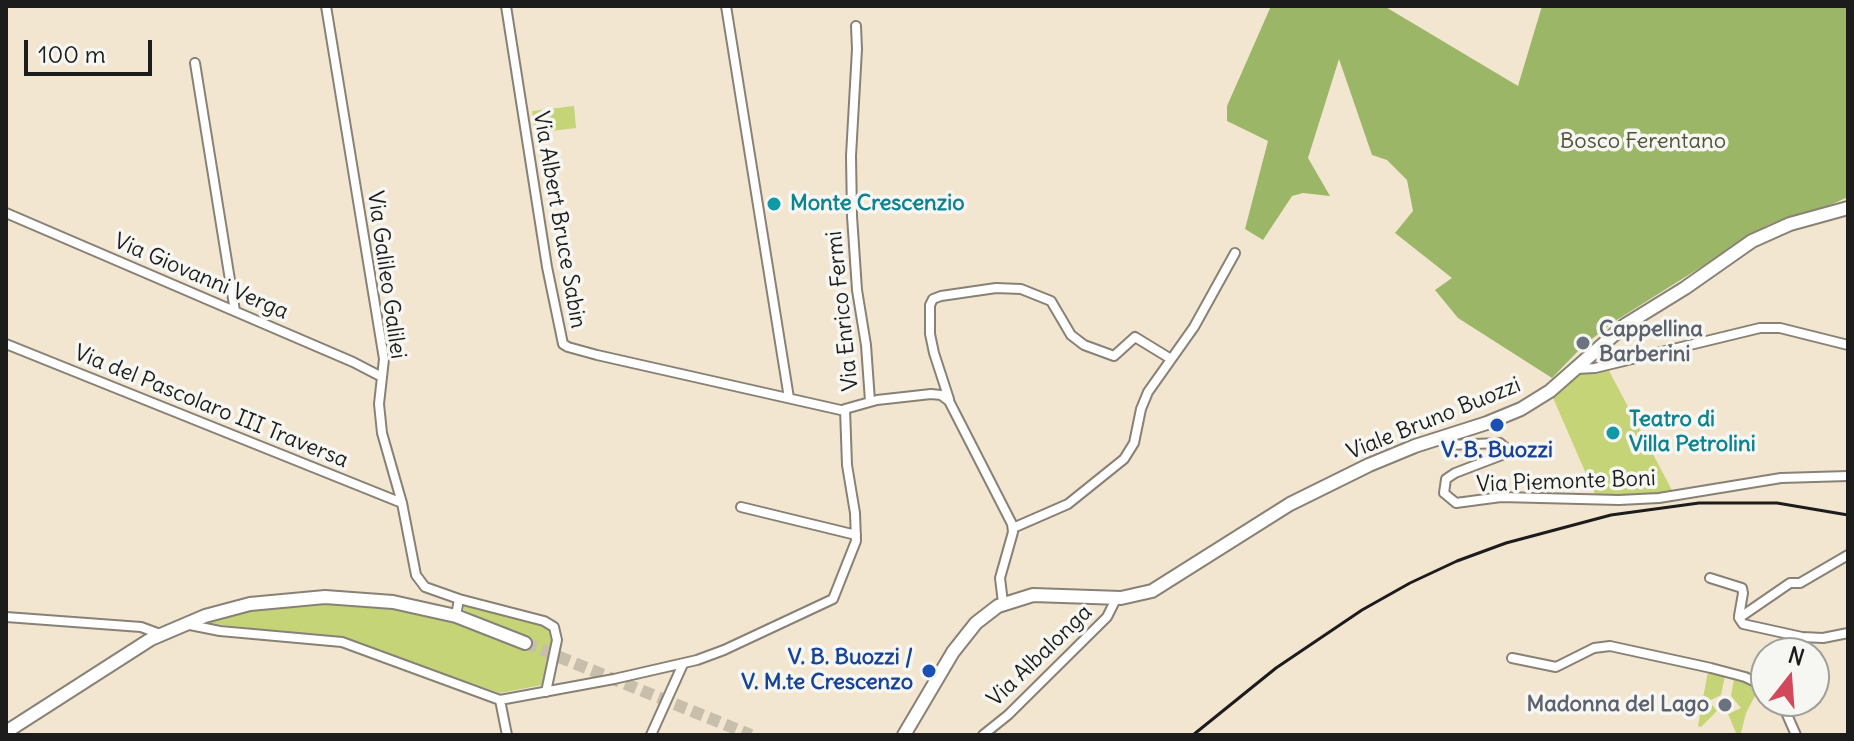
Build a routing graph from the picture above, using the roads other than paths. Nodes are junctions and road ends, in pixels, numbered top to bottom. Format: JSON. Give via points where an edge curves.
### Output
{"nodes":[{"id":1,"x":326,"y":6,"type":"edge"},
{"id":2,"x":506,"y":6,"type":"edge"},
{"id":3,"x":726,"y":6,"type":"edge"},
{"id":4,"x":856,"y":26,"type":"dead end"},
{"id":5,"x":195,"y":63,"type":"dead end"},
{"id":6,"x":1848,"y":206,"type":"edge"},
{"id":7,"x":6,"y":213,"type":"edge"},
{"id":8,"x":1831,"y":213,"type":"junction"},
{"id":9,"x":1848,"y":217,"type":"edge"},
{"id":10,"x":1235,"y":253,"type":"dead end"},
{"id":11,"x":235,"y":311,"type":"junction"},
{"id":12,"x":6,"y":344,"type":"edge"},
{"id":13,"x":1848,"y":345,"type":"edge"},
{"id":14,"x":1171,"y":359,"type":"junction"},
{"id":15,"x":1574,"y":369,"type":"junction"},
{"id":16,"x":380,"y":376,"type":"junction"},
{"id":17,"x":789,"y":398,"type":"junction"},
{"id":18,"x":870,"y":401,"type":"junction"},
{"id":19,"x":951,"y":404,"type":"junction"},
{"id":20,"x":845,"y":411,"type":"junction"},
{"id":21,"x":1438,"y":438,"type":"junction"},
{"id":22,"x":1848,"y":476,"type":"edge"},
{"id":23,"x":402,"y":503,"type":"junction"},
{"id":24,"x":741,"y":507,"type":"dead end"},
{"id":25,"x":1013,"y":528,"type":"junction"},
{"id":26,"x":856,"y":535,"type":"junction"},
{"id":27,"x":1848,"y":555,"type":"edge"},
{"id":28,"x":1710,"y":578,"type":"dead end"},
{"id":29,"x":459,"y":599,"type":"junction"},
{"id":30,"x":1116,"y":599,"type":"junction"},
{"id":31,"x":1003,"y":603,"type":"junction"},
{"id":32,"x":456,"y":616,"type":"junction"},
{"id":33,"x":1739,"y":616,"type":"junction"},
{"id":34,"x":6,"y":617,"type":"edge"},
{"id":35,"x":183,"y":624,"type":"junction"},
{"id":36,"x":1848,"y":633,"type":"edge"},
{"id":37,"x":160,"y":634,"type":"junction"},
{"id":38,"x":525,"y":643,"type":"tunnel mouth"},
{"id":39,"x":1512,"y":658,"type":"dead end"},
{"id":40,"x":683,"y":664,"type":"junction"},
{"id":41,"x":1750,"y":680,"type":"edge"},
{"id":42,"x":546,"y":692,"type":"junction"},
{"id":43,"x":500,"y":700,"type":"junction"},
{"id":44,"x":6,"y":732,"type":"edge"},
{"id":45,"x":507,"y":735,"type":"edge"},
{"id":46,"x":651,"y":735,"type":"edge"},
{"id":47,"x":904,"y":735,"type":"edge"},
{"id":48,"x":983,"y":735,"type":"edge"}],
"edges":[{"from":1,"to":16,"type":"street","name":"Via Galileo Galilei","via":[[384,359]]},
{"from":2,"to":17,"type":"street","name":"Via Albert Bruce Sabin","via":[[563,344]]},
{"from":3,"to":17,"type":"street"},
{"from":4,"to":18,"type":"street","name":"Via Enrico Fermi","via":[[852,216]]},
{"from":5,"to":11,"type":"street"},
{"from":6,"to":8,"type":"main road","name":"Viale Bruno Buozzi"},
{"from":7,"to":11,"type":"street","name":"Via Giovanni Verga"},
{"from":8,"to":9,"type":"main road"},
{"from":8,"to":15,"type":"main road","name":"Viale Bruno Buozzi","via":[[1758,238],[1625,325]]},
{"from":10,"to":14,"type":"street"},
{"from":11,"to":16,"type":"street","name":"Via Giovanni Verga"},
{"from":12,"to":23,"type":"street","name":"Via del Pascolaro III Traversa"},
{"from":13,"to":15,"type":"street","via":[[1760,328]]},
{"from":14,"to":19,"type":"street","via":[[1135,337],[1114,356],[1084,345],[1071,335],[1051,301],[1021,289],[941,296],[930,305],[930,334]]},
{"from":14,"to":25,"type":"street","via":[[1144,400],[1134,443],[1124,459],[1068,504]]},
{"from":15,"to":21,"type":"main road","name":"Viale Bruno Buozzi","via":[[1521,409]]},
{"from":16,"to":23,"type":"street","name":"Via Galileo Galilei","via":[[381,428]]},
{"from":17,"to":20,"type":"street","name":"Via Albert Bruce Sabin"},
{"from":18,"to":19,"type":"street","via":[[935,394]]},
{"from":18,"to":20,"type":"street"},
{"from":19,"to":25,"type":"street"},
{"from":20,"to":26,"type":"street"},
{"from":21,"to":22,"type":"street","name":"Via Piemonte Boni","via":[[1447,445],[1500,443],[1506,448],[1502,455],[1446,479],[1447,498],[1461,504],[1501,497],[1659,498],[1781,478]]},
{"from":21,"to":30,"type":"main road","name":"Viale Bruno Buozzi","via":[[1290,504],[1152,591]]},
{"from":23,"to":29,"type":"street","name":"Via Galileo Galilei","via":[[417,578],[429,589]]},
{"from":24,"to":26,"type":"street"},
{"from":25,"to":31,"type":"street","via":[[1000,578]]},
{"from":26,"to":40,"type":"street","via":[[833,599]]},
{"from":27,"to":33,"type":"street","via":[[1799,584],[1791,582]]},
{"from":28,"to":33,"type":"street","via":[[1742,588]]},
{"from":29,"to":32,"type":"street"},
{"from":29,"to":42,"type":"street","via":[[554,627],[556,645]]},
{"from":30,"to":31,"type":"main road","name":"Viale Bruno Buozzi","via":[[1033,595]]},
{"from":30,"to":48,"type":"street","name":"Via Albalonga","via":[[1107,617]]},
{"from":31,"to":47,"type":"main road","name":"Viale Bruno Buozzi","via":[[983,616],[953,652]]},
{"from":32,"to":35,"type":"main road","via":[[400,603],[325,597],[250,604]]},
{"from":32,"to":38,"type":"main road"},
{"from":33,"to":36,"type":"street","via":[[1743,624],[1802,637]]},
{"from":34,"to":37,"type":"street","via":[[141,627]]},
{"from":35,"to":37,"type":"main road"},
{"from":35,"to":43,"type":"street","via":[[342,642]]},
{"from":37,"to":44,"type":"main road"},
{"from":39,"to":41,"type":"street","via":[[1556,667],[1607,646]]},
{"from":40,"to":42,"type":"street"},
{"from":40,"to":46,"type":"street"},
{"from":42,"to":43,"type":"street"},
{"from":43,"to":45,"type":"street"}]}
